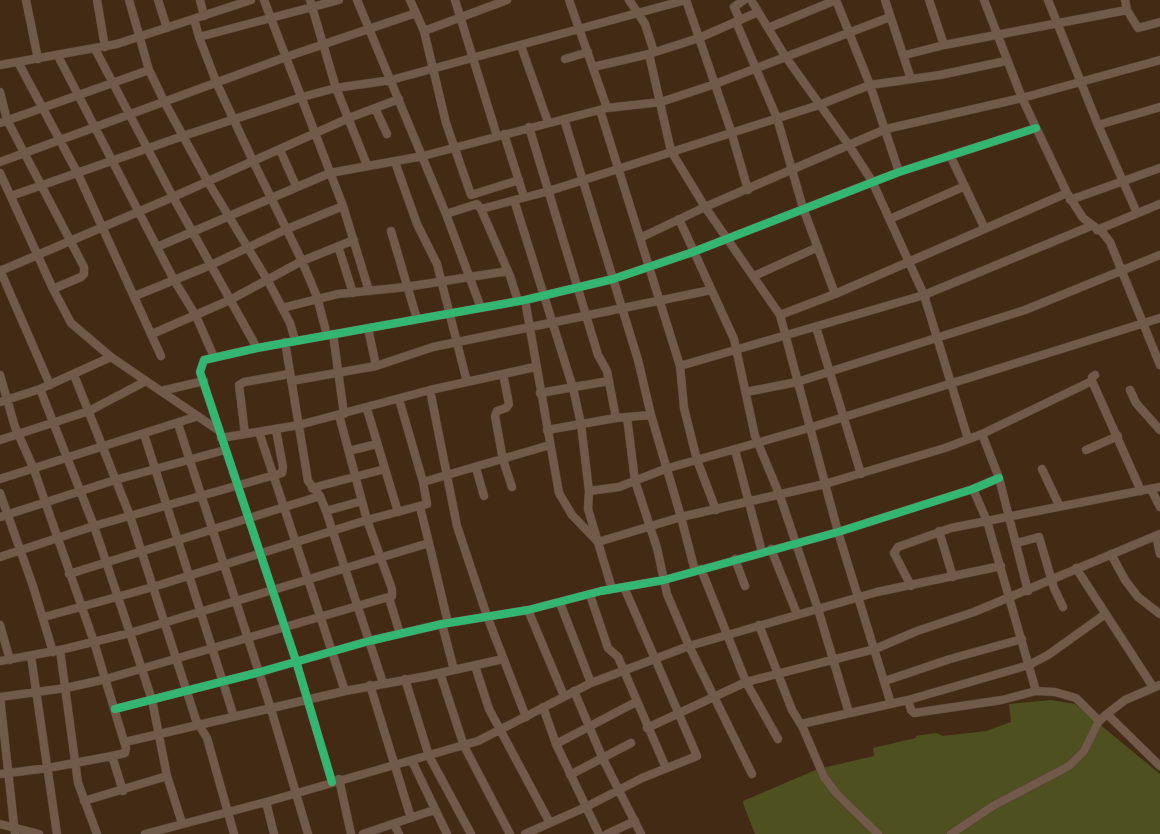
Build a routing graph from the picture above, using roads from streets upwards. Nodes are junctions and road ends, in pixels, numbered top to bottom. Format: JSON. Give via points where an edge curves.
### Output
{"nodes":[{"id":1,"x":26,"y":0,"type":"edge"},
{"id":2,"x":97,"y":0,"type":"edge"},
{"id":3,"x":129,"y":0,"type":"edge"},
{"id":4,"x":158,"y":0,"type":"edge"},
{"id":5,"x":200,"y":0,"type":"edge"},
{"id":6,"x":251,"y":0,"type":"edge"},
{"id":7,"x":264,"y":0,"type":"edge"},
{"id":8,"x":338,"y":0,"type":"edge"},
{"id":9,"x":357,"y":0,"type":"edge"},
{"id":10,"x":410,"y":0,"type":"edge"},
{"id":11,"x":455,"y":0,"type":"edge"},
{"id":12,"x":507,"y":0,"type":"edge"},
{"id":13,"x":569,"y":0,"type":"edge"},
{"id":14,"x":629,"y":0,"type":"edge"},
{"id":15,"x":686,"y":0,"type":"edge"},
{"id":16,"x":744,"y":0,"type":"edge"},
{"id":17,"x":751,"y":0,"type":"edge"},
{"id":18,"x":836,"y":0,"type":"edge"},
{"id":19,"x":885,"y":0,"type":"edge"},
{"id":20,"x":929,"y":0,"type":"edge"},
{"id":21,"x":984,"y":0,"type":"edge"},
{"id":22,"x":1048,"y":0,"type":"edge"},
{"id":23,"x":1125,"y":0,"type":"edge"},
{"id":24,"x":311,"y":3,"type":"edge"},
{"id":25,"x":1128,"y":10,"type":"junction"},
{"id":26,"x":638,"y":12,"type":"junction"},
{"id":27,"x":758,"y":12,"type":"junction"},
{"id":28,"x":416,"y":13,"type":"junction"},
{"id":29,"x":204,"y":16,"type":"junction"},
{"id":30,"x":461,"y":16,"type":"junction"},
{"id":31,"x":270,"y":17,"type":"junction"},
{"id":32,"x":890,"y":17,"type":"junction"},
{"id":33,"x":194,"y":20,"type":"junction"},
{"id":34,"x":738,"y":21,"type":"junction"},
{"id":35,"x":1160,"y":22,"type":"edge"},
{"id":36,"x":1057,"y":23,"type":"junction"},
{"id":37,"x":167,"y":28,"type":"junction"},
{"id":38,"x":579,"y":28,"type":"junction"},
{"id":39,"x":768,"y":28,"type":"junction"},
{"id":40,"x":370,"y":30,"type":"junction"},
{"id":41,"x":424,"y":31,"type":"junction"},
{"id":42,"x":849,"y":33,"type":"junction"},
{"id":43,"x":996,"y":35,"type":"junction"},
{"id":44,"x":139,"y":37,"type":"junction"},
{"id":45,"x":199,"y":37,"type":"junction"},
{"id":46,"x":699,"y":38,"type":"junction"},
{"id":47,"x":944,"y":44,"type":"junction"},
{"id":48,"x":325,"y":45,"type":"junction"},
{"id":49,"x":521,"y":46,"type":"junction"},
{"id":50,"x":105,"y":47,"type":"junction"},
{"id":51,"x":95,"y":49,"type":"junction"},
{"id":52,"x":588,"y":52,"type":"junction"},
{"id":53,"x":652,"y":53,"type":"junction"},
{"id":54,"x":58,"y":56,"type":"junction"},
{"id":55,"x":785,"y":56,"type":"junction"},
{"id":56,"x":904,"y":56,"type":"junction"},
{"id":57,"x":286,"y":57,"type":"junction"},
{"id":58,"x":473,"y":58,"type":"junction"},
{"id":59,"x":38,"y":59,"type":"junction"},
{"id":60,"x":565,"y":59,"type":"dead end"},
{"id":61,"x":1160,"y":60,"type":"edge"},
{"id":62,"x":1006,"y":61,"type":"junction"},
{"id":63,"x":18,"y":62,"type":"junction"},
{"id":64,"x":0,"y":65,"type":"edge"},
{"id":65,"x":593,"y":67,"type":"junction"},
{"id":66,"x":757,"y":68,"type":"junction"},
{"id":67,"x":432,"y":69,"type":"junction"},
{"id":68,"x":149,"y":70,"type":"junction"},
{"id":69,"x":911,"y":79,"type":"junction"},
{"id":70,"x":391,"y":80,"type":"junction"},
{"id":71,"x":1081,"y":82,"type":"junction"},
{"id":72,"x":112,"y":83,"type":"junction"},
{"id":73,"x":217,"y":84,"type":"junction"},
{"id":74,"x":715,"y":84,"type":"junction"},
{"id":75,"x":870,"y":85,"type":"junction"},
{"id":76,"x":336,"y":88,"type":"junction"},
{"id":77,"x":0,"y":92,"type":"edge"},
{"id":78,"x":78,"y":95,"type":"junction"},
{"id":79,"x":302,"y":97,"type":"junction"},
{"id":80,"x":1022,"y":98,"type":"junction"},
{"id":81,"x":399,"y":100,"type":"junction"},
{"id":82,"x":661,"y":102,"type":"junction"},
{"id":83,"x":165,"y":103,"type":"junction"},
{"id":84,"x":818,"y":105,"type":"junction"},
{"id":85,"x":1160,"y":107,"type":"edge"},
{"id":86,"x":42,"y":108,"type":"junction"},
{"id":87,"x":375,"y":108,"type":"junction"},
{"id":88,"x":603,"y":109,"type":"junction"},
{"id":89,"x":130,"y":116,"type":"junction"},
{"id":90,"x":348,"y":118,"type":"junction"},
{"id":91,"x":777,"y":118,"type":"junction"},
{"id":92,"x":234,"y":119,"type":"junction"},
{"id":93,"x":564,"y":119,"type":"junction"},
{"id":94,"x":4,"y":121,"type":"edge"},
{"id":95,"x":548,"y":122,"type":"junction"},
{"id":96,"x":1098,"y":126,"type":"junction"},
{"id":97,"x":529,"y":127,"type":"junction"},
{"id":98,"x":1036,"y":128,"type":"junction"},
{"id":99,"x":95,"y":129,"type":"junction"},
{"id":100,"x":886,"y":129,"type":"junction"},
{"id":101,"x":731,"y":131,"type":"junction"},
{"id":102,"x":315,"y":134,"type":"junction"},
{"id":103,"x":387,"y":134,"type":"dead end"},
{"id":104,"x":500,"y":135,"type":"junction"},
{"id":105,"x":183,"y":136,"type":"junction"},
{"id":106,"x":60,"y":141,"type":"junction"},
{"id":107,"x":848,"y":144,"type":"junction"},
{"id":108,"x":453,"y":148,"type":"junction"},
{"id":109,"x":148,"y":149,"type":"junction"},
{"id":110,"x":280,"y":150,"type":"junction"},
{"id":111,"x":671,"y":151,"type":"junction"},
{"id":112,"x":25,"y":153,"type":"junction"},
{"id":113,"x":950,"y":155,"type":"junction"},
{"id":114,"x":423,"y":156,"type":"junction"},
{"id":115,"x":112,"y":161,"type":"junction"},
{"id":116,"x":253,"y":161,"type":"junction"},
{"id":117,"x":0,"y":162,"type":"edge"},
{"id":118,"x":395,"y":162,"type":"junction"},
{"id":119,"x":367,"y":166,"type":"junction"},
{"id":120,"x":618,"y":168,"type":"junction"},
{"id":121,"x":1160,"y":168,"type":"edge"},
{"id":122,"x":791,"y":170,"type":"junction"},
{"id":123,"x":330,"y":172,"type":"junction"},
{"id":124,"x":900,"y":172,"type":"junction"},
{"id":125,"x":0,"y":174,"type":"edge"},
{"id":126,"x":78,"y":174,"type":"junction"},
{"id":127,"x":583,"y":179,"type":"junction"},
{"id":128,"x":519,"y":180,"type":"junction"},
{"id":129,"x":1122,"y":181,"type":"junction"},
{"id":130,"x":208,"y":182,"type":"junction"},
{"id":131,"x":872,"y":182,"type":"junction"},
{"id":132,"x":42,"y":186,"type":"junction"},
{"id":133,"x":296,"y":186,"type":"junction"},
{"id":134,"x":965,"y":186,"type":"junction"},
{"id":135,"x":549,"y":190,"type":"junction"},
{"id":136,"x":748,"y":190,"type":"junction"},
{"id":137,"x":6,"y":192,"type":"edge"},
{"id":138,"x":471,"y":195,"type":"junction"},
{"id":139,"x":173,"y":197,"type":"junction"},
{"id":140,"x":271,"y":197,"type":"junction"},
{"id":141,"x":524,"y":197,"type":"junction"},
{"id":142,"x":1069,"y":197,"type":"junction"},
{"id":143,"x":514,"y":200,"type":"junction"},
{"id":144,"x":1160,"y":204,"type":"edge"},
{"id":145,"x":343,"y":206,"type":"junction"},
{"id":146,"x":705,"y":206,"type":"junction"},
{"id":147,"x":479,"y":207,"type":"junction"},
{"id":148,"x":803,"y":208,"type":"junction"},
{"id":149,"x":140,"y":211,"type":"junction"},
{"id":150,"x":1137,"y":213,"type":"junction"},
{"id":151,"x":446,"y":214,"type":"junction"},
{"id":152,"x":228,"y":216,"type":"junction"},
{"id":153,"x":679,"y":219,"type":"junction"},
{"id":154,"x":890,"y":219,"type":"junction"},
{"id":155,"x":103,"y":226,"type":"junction"},
{"id":156,"x":1094,"y":228,"type":"junction"},
{"id":157,"x":287,"y":229,"type":"junction"},
{"id":158,"x":985,"y":229,"type":"junction"},
{"id":159,"x":391,"y":231,"type":"dead end"},
{"id":160,"x":192,"y":232,"type":"junction"},
{"id":161,"x":640,"y":238,"type":"junction"},
{"id":162,"x":727,"y":238,"type":"junction"},
{"id":163,"x":354,"y":240,"type":"junction"},
{"id":164,"x":71,"y":241,"type":"junction"},
{"id":165,"x":338,"y":246,"type":"junction"},
{"id":166,"x":157,"y":247,"type":"junction"},
{"id":167,"x":818,"y":247,"type":"junction"},
{"id":168,"x":248,"y":248,"type":"junction"},
{"id":169,"x":693,"y":252,"type":"junction"},
{"id":170,"x":1160,"y":255,"type":"edge"},
{"id":171,"x":38,"y":256,"type":"junction"},
{"id":172,"x":302,"y":261,"type":"junction"},
{"id":173,"x":910,"y":262,"type":"junction"},
{"id":174,"x":211,"y":266,"type":"junction"},
{"id":175,"x":649,"y":267,"type":"junction"},
{"id":176,"x":1122,"y":269,"type":"junction"},
{"id":177,"x":0,"y":270,"type":"edge"},
{"id":178,"x":508,"y":271,"type":"junction"},
{"id":179,"x":754,"y":276,"type":"junction"},
{"id":180,"x":471,"y":278,"type":"junction"},
{"id":181,"x":613,"y":279,"type":"junction"},
{"id":182,"x":174,"y":280,"type":"junction"},
{"id":183,"x":268,"y":281,"type":"junction"},
{"id":184,"x":441,"y":281,"type":"junction"},
{"id":185,"x":406,"y":287,"type":"junction"},
{"id":186,"x":579,"y":288,"type":"junction"},
{"id":187,"x":53,"y":290,"type":"junction"},
{"id":188,"x":711,"y":290,"type":"junction"},
{"id":189,"x":369,"y":291,"type":"junction"},
{"id":190,"x":353,"y":293,"type":"junction"},
{"id":191,"x":835,"y":294,"type":"junction"},
{"id":192,"x":545,"y":295,"type":"junction"},
{"id":193,"x":924,"y":295,"type":"junction"},
{"id":194,"x":135,"y":296,"type":"junction"},
{"id":195,"x":317,"y":298,"type":"junction"},
{"id":196,"x":230,"y":300,"type":"junction"},
{"id":197,"x":521,"y":301,"type":"junction"},
{"id":198,"x":660,"y":301,"type":"junction"},
{"id":199,"x":282,"y":308,"type":"junction"},
{"id":200,"x":480,"y":308,"type":"junction"},
{"id":201,"x":621,"y":308,"type":"junction"},
{"id":202,"x":449,"y":314,"type":"junction"},
{"id":203,"x":587,"y":315,"type":"junction"},
{"id":204,"x":780,"y":315,"type":"junction"},
{"id":205,"x":196,"y":316,"type":"junction"},
{"id":206,"x":1160,"y":318,"type":"edge"},
{"id":207,"x":417,"y":319,"type":"junction"},
{"id":208,"x":554,"y":322,"type":"junction"},
{"id":209,"x":1143,"y":323,"type":"junction"},
{"id":210,"x":529,"y":327,"type":"junction"},
{"id":211,"x":816,"y":327,"type":"junction"},
{"id":212,"x":368,"y":328,"type":"junction"},
{"id":213,"x":152,"y":334,"type":"junction"},
{"id":214,"x":330,"y":334,"type":"junction"},
{"id":215,"x":786,"y":334,"type":"junction"},
{"id":216,"x":938,"y":338,"type":"junction"},
{"id":217,"x":296,"y":340,"type":"junction"},
{"id":218,"x":285,"y":342,"type":"junction"},
{"id":219,"x":455,"y":342,"type":"junction"},
{"id":220,"x":256,"y":348,"type":"junction"},
{"id":221,"x":738,"y":350,"type":"junction"},
{"id":222,"x":161,"y":356,"type":"dead end"},
{"id":223,"x":111,"y":357,"type":"junction"},
{"id":224,"x":214,"y":357,"type":"junction"},
{"id":225,"x":1160,"y":365,"type":"edge"},
{"id":226,"x":376,"y":366,"type":"junction"},
{"id":227,"x":680,"y":366,"type":"junction"},
{"id":228,"x":535,"y":367,"type":"junction"},
{"id":229,"x":830,"y":371,"type":"junction"},
{"id":230,"x":338,"y":373,"type":"junction"},
{"id":231,"x":503,"y":374,"type":"junction"},
{"id":232,"x":74,"y":375,"type":"junction"},
{"id":233,"x":0,"y":376,"type":"edge"},
{"id":234,"x":291,"y":378,"type":"junction"},
{"id":235,"x":146,"y":381,"type":"junction"},
{"id":236,"x":204,"y":381,"type":"junction"},
{"id":237,"x":609,"y":381,"type":"junction"},
{"id":238,"x":466,"y":382,"type":"junction"},
{"id":239,"x":797,"y":382,"type":"junction"},
{"id":240,"x":951,"y":384,"type":"junction"},
{"id":241,"x":50,"y":385,"type":"junction"},
{"id":242,"x":573,"y":388,"type":"junction"},
{"id":243,"x":40,"y":389,"type":"junction"},
{"id":244,"x":430,"y":390,"type":"junction"},
{"id":245,"x":1130,"y":390,"type":"dead end"},
{"id":246,"x":161,"y":391,"type":"junction"},
{"id":247,"x":746,"y":392,"type":"junction"},
{"id":248,"x":540,"y":393,"type":"junction"},
{"id":249,"x":400,"y":399,"type":"junction"},
{"id":250,"x":4,"y":401,"type":"edge"},
{"id":251,"x":367,"y":409,"type":"junction"},
{"id":252,"x":89,"y":410,"type":"junction"},
{"id":253,"x":341,"y":415,"type":"junction"},
{"id":254,"x":650,"y":415,"type":"junction"},
{"id":255,"x":198,"y":416,"type":"junction"},
{"id":256,"x":627,"y":417,"type":"junction"},
{"id":257,"x":844,"y":417,"type":"junction"},
{"id":258,"x":616,"y":418,"type":"junction"},
{"id":259,"x":54,"y":422,"type":"junction"},
{"id":260,"x":178,"y":424,"type":"junction"},
{"id":261,"x":581,"y":424,"type":"junction"},
{"id":262,"x":299,"y":425,"type":"junction"},
{"id":263,"x":809,"y":428,"type":"junction"},
{"id":264,"x":218,"y":430,"type":"junction"},
{"id":265,"x":276,"y":430,"type":"junction"},
{"id":266,"x":547,"y":430,"type":"junction"},
{"id":267,"x":1160,"y":430,"type":"edge"},
{"id":268,"x":259,"y":432,"type":"junction"},
{"id":269,"x":18,"y":434,"type":"junction"},
{"id":270,"x":144,"y":434,"type":"junction"},
{"id":271,"x":245,"y":434,"type":"junction"},
{"id":272,"x":982,"y":434,"type":"junction"},
{"id":273,"x":1118,"y":436,"type":"junction"},
{"id":274,"x":221,"y":438,"type":"junction"},
{"id":275,"x":968,"y":439,"type":"junction"},
{"id":276,"x":0,"y":440,"type":"edge"},
{"id":277,"x":758,"y":443,"type":"junction"},
{"id":278,"x":377,"y":444,"type":"junction"},
{"id":279,"x":550,"y":445,"type":"junction"},
{"id":280,"x":104,"y":446,"type":"junction"},
{"id":281,"x":225,"y":450,"type":"junction"},
{"id":282,"x":734,"y":450,"type":"junction"},
{"id":283,"x":1086,"y":450,"type":"dead end"},
{"id":284,"x":348,"y":452,"type":"junction"},
{"id":285,"x":68,"y":456,"type":"junction"},
{"id":286,"x":190,"y":460,"type":"junction"},
{"id":287,"x":503,"y":460,"type":"junction"},
{"id":288,"x":697,"y":460,"type":"junction"},
{"id":289,"x":33,"y":467,"type":"junction"},
{"id":290,"x":476,"y":468,"type":"junction"},
{"id":291,"x":385,"y":469,"type":"junction"},
{"id":292,"x":665,"y":469,"type":"junction"},
{"id":293,"x":1042,"y":469,"type":"dead end"},
{"id":294,"x":156,"y":470,"type":"junction"},
{"id":295,"x":861,"y":474,"type":"junction"},
{"id":296,"x":273,"y":475,"type":"junction"},
{"id":297,"x":355,"y":476,"type":"junction"},
{"id":298,"x":447,"y":476,"type":"junction"},
{"id":299,"x":999,"y":478,"type":"junction"},
{"id":300,"x":0,"y":479,"type":"edge"},
{"id":301,"x":115,"y":480,"type":"junction"},
{"id":302,"x":423,"y":482,"type":"junction"},
{"id":303,"x":635,"y":482,"type":"junction"},
{"id":304,"x":825,"y":484,"type":"junction"},
{"id":305,"x":237,"y":485,"type":"junction"},
{"id":306,"x":1160,"y":487,"type":"edge"},
{"id":307,"x":312,"y":488,"type":"junction"},
{"id":308,"x":512,"y":488,"type":"dead end"},
{"id":309,"x":973,"y":489,"type":"junction"},
{"id":310,"x":1152,"y":489,"type":"junction"},
{"id":311,"x":589,"y":491,"type":"junction"},
{"id":312,"x":1142,"y":491,"type":"junction"},
{"id":313,"x":80,"y":492,"type":"junction"},
{"id":314,"x":0,"y":493,"type":"edge"},
{"id":315,"x":201,"y":495,"type":"junction"},
{"id":316,"x":320,"y":496,"type":"junction"},
{"id":317,"x":484,"y":496,"type":"dead end"},
{"id":318,"x":780,"y":496,"type":"junction"},
{"id":319,"x":362,"y":500,"type":"junction"},
{"id":320,"x":44,"y":503,"type":"junction"},
{"id":321,"x":749,"y":503,"type":"junction"},
{"id":322,"x":166,"y":505,"type":"junction"},
{"id":323,"x":1059,"y":505,"type":"junction"},
{"id":324,"x":420,"y":507,"type":"junction"},
{"id":325,"x":1160,"y":507,"type":"edge"},
{"id":326,"x":284,"y":508,"type":"junction"},
{"id":327,"x":716,"y":510,"type":"junction"},
{"id":328,"x":326,"y":511,"type":"junction"},
{"id":329,"x":398,"y":512,"type":"junction"},
{"id":330,"x":9,"y":515,"type":"junction"},
{"id":331,"x":130,"y":516,"type":"junction"},
{"id":332,"x":1009,"y":516,"type":"junction"},
{"id":333,"x":0,"y":517,"type":"edge"},
{"id":334,"x":682,"y":517,"type":"junction"},
{"id":335,"x":248,"y":518,"type":"junction"},
{"id":336,"x":367,"y":520,"type":"junction"},
{"id":337,"x":987,"y":521,"type":"junction"},
{"id":338,"x":650,"y":525,"type":"junction"},
{"id":339,"x":94,"y":526,"type":"junction"},
{"id":340,"x":213,"y":530,"type":"junction"},
{"id":341,"x":939,"y":531,"type":"junction"},
{"id":342,"x":332,"y":532,"type":"junction"},
{"id":343,"x":838,"y":532,"type":"junction"},
{"id":344,"x":1158,"y":535,"type":"edge"},
{"id":345,"x":56,"y":539,"type":"junction"},
{"id":346,"x":178,"y":540,"type":"junction"},
{"id":347,"x":598,"y":542,"type":"junction"},
{"id":348,"x":429,"y":543,"type":"junction"},
{"id":349,"x":795,"y":543,"type":"junction"},
{"id":350,"x":1017,"y":543,"type":"junction"},
{"id":351,"x":296,"y":544,"type":"junction"},
{"id":352,"x":771,"y":549,"type":"junction"},
{"id":353,"x":21,"y":550,"type":"junction"},
{"id":354,"x":141,"y":550,"type":"junction"},
{"id":355,"x":762,"y":552,"type":"junction"},
{"id":356,"x":1111,"y":554,"type":"junction"},
{"id":357,"x":1160,"y":554,"type":"edge"},
{"id":358,"x":260,"y":555,"type":"junction"},
{"id":359,"x":0,"y":557,"type":"edge"},
{"id":360,"x":380,"y":558,"type":"junction"},
{"id":361,"x":735,"y":559,"type":"junction"},
{"id":362,"x":104,"y":562,"type":"junction"},
{"id":363,"x":224,"y":564,"type":"junction"},
{"id":364,"x":1001,"y":566,"type":"junction"},
{"id":365,"x":1076,"y":568,"type":"junction"},
{"id":366,"x":344,"y":569,"type":"junction"},
{"id":367,"x":698,"y":570,"type":"junction"},
{"id":368,"x":69,"y":574,"type":"junction"},
{"id":369,"x":190,"y":575,"type":"junction"},
{"id":370,"x":953,"y":577,"type":"junction"},
{"id":371,"x":308,"y":580,"type":"junction"},
{"id":372,"x":664,"y":580,"type":"junction"},
{"id":373,"x":1051,"y":580,"type":"junction"},
{"id":374,"x":745,"y":586,"type":"dead end"},
{"id":375,"x":911,"y":586,"type":"junction"},
{"id":376,"x":153,"y":587,"type":"junction"},
{"id":377,"x":624,"y":588,"type":"junction"},
{"id":378,"x":612,"y":589,"type":"junction"},
{"id":379,"x":272,"y":591,"type":"junction"},
{"id":380,"x":1028,"y":591,"type":"junction"},
{"id":381,"x":590,"y":595,"type":"junction"},
{"id":382,"x":117,"y":597,"type":"junction"},
{"id":383,"x":857,"y":597,"type":"junction"},
{"id":384,"x":389,"y":598,"type":"junction"},
{"id":385,"x":1011,"y":598,"type":"junction"},
{"id":386,"x":236,"y":602,"type":"junction"},
{"id":387,"x":560,"y":603,"type":"junction"},
{"id":388,"x":356,"y":606,"type":"junction"},
{"id":389,"x":81,"y":607,"type":"junction"},
{"id":390,"x":1063,"y":607,"type":"dead end"},
{"id":391,"x":818,"y":608,"type":"junction"},
{"id":392,"x":528,"y":610,"type":"junction"},
{"id":393,"x":202,"y":612,"type":"junction"},
{"id":394,"x":796,"y":614,"type":"junction"},
{"id":395,"x":1160,"y":614,"type":"edge"},
{"id":396,"x":1104,"y":615,"type":"junction"},
{"id":397,"x":320,"y":616,"type":"junction"},
{"id":398,"x":487,"y":616,"type":"junction"},
{"id":399,"x":44,"y":617,"type":"junction"},
{"id":400,"x":165,"y":623,"type":"junction"},
{"id":401,"x":445,"y":624,"type":"junction"},
{"id":402,"x":0,"y":625,"type":"edge"},
{"id":403,"x":760,"y":625,"type":"junction"},
{"id":404,"x":284,"y":626,"type":"junction"},
{"id":405,"x":130,"y":632,"type":"junction"},
{"id":406,"x":400,"y":634,"type":"junction"},
{"id":407,"x":726,"y":635,"type":"junction"},
{"id":408,"x":248,"y":637,"type":"junction"},
{"id":409,"x":1022,"y":639,"type":"junction"},
{"id":410,"x":369,"y":641,"type":"junction"},
{"id":411,"x":94,"y":642,"type":"junction"},
{"id":412,"x":212,"y":646,"type":"junction"},
{"id":413,"x":689,"y":646,"type":"junction"},
{"id":414,"x":875,"y":649,"type":"junction"},
{"id":415,"x":56,"y":651,"type":"junction"},
{"id":416,"x":332,"y":651,"type":"junction"},
{"id":417,"x":31,"y":656,"type":"junction"},
{"id":418,"x":177,"y":657,"type":"junction"},
{"id":419,"x":656,"y":657,"type":"junction"},
{"id":420,"x":502,"y":659,"type":"junction"},
{"id":421,"x":10,"y":660,"type":"junction"},
{"id":422,"x":834,"y":660,"type":"junction"},
{"id":423,"x":0,"y":661,"type":"edge"},
{"id":424,"x":296,"y":661,"type":"junction"},
{"id":425,"x":1029,"y":665,"type":"junction"},
{"id":426,"x":475,"y":666,"type":"junction"},
{"id":427,"x":141,"y":668,"type":"junction"},
{"id":428,"x":454,"y":670,"type":"junction"},
{"id":429,"x":623,"y":670,"type":"junction"},
{"id":430,"x":260,"y":672,"type":"junction"},
{"id":431,"x":440,"y":673,"type":"junction"},
{"id":432,"x":778,"y":674,"type":"junction"},
{"id":433,"x":106,"y":679,"type":"junction"},
{"id":434,"x":405,"y":679,"type":"junction"},
{"id":435,"x":885,"y":681,"type":"junction"},
{"id":436,"x":223,"y":682,"type":"junction"},
{"id":437,"x":591,"y":682,"type":"junction"},
{"id":438,"x":746,"y":682,"type":"junction"},
{"id":439,"x":383,"y":683,"type":"junction"},
{"id":440,"x":370,"y":685,"type":"junction"},
{"id":441,"x":1156,"y":686,"type":"edge"},
{"id":442,"x":66,"y":688,"type":"junction"},
{"id":443,"x":188,"y":691,"type":"junction"},
{"id":444,"x":344,"y":691,"type":"junction"},
{"id":445,"x":574,"y":691,"type":"junction"},
{"id":446,"x":1036,"y":691,"type":"junction"},
{"id":447,"x":37,"y":692,"type":"junction"},
{"id":448,"x":564,"y":696,"type":"junction"},
{"id":449,"x":713,"y":697,"type":"junction"},
{"id":450,"x":307,"y":699,"type":"junction"},
{"id":451,"x":152,"y":700,"type":"junction"},
{"id":452,"x":908,"y":700,"type":"junction"},
{"id":453,"x":636,"y":702,"type":"junction"},
{"id":454,"x":891,"y":704,"type":"junction"},
{"id":455,"x":543,"y":708,"type":"junction"},
{"id":456,"x":115,"y":709,"type":"junction"},
{"id":457,"x":271,"y":709,"type":"junction"},
{"id":458,"x":679,"y":714,"type":"junction"},
{"id":459,"x":849,"y":714,"type":"junction"},
{"id":460,"x":1107,"y":714,"type":"junction"},
{"id":461,"x":234,"y":717,"type":"junction"},
{"id":462,"x":526,"y":717,"type":"junction"},
{"id":463,"x":1099,"y":721,"type":"junction"},
{"id":464,"x":801,"y":724,"type":"junction"},
{"id":465,"x":199,"y":725,"type":"junction"},
{"id":466,"x":589,"y":727,"type":"junction"},
{"id":467,"x":647,"y":728,"type":"junction"},
{"id":468,"x":500,"y":731,"type":"junction"},
{"id":469,"x":160,"y":735,"type":"junction"},
{"id":470,"x":778,"y":739,"type":"dead end"},
{"id":471,"x":125,"y":742,"type":"junction"},
{"id":472,"x":556,"y":744,"type":"junction"},
{"id":473,"x":631,"y":744,"type":"dead end"},
{"id":474,"x":464,"y":746,"type":"junction"},
{"id":475,"x":112,"y":756,"type":"junction"},
{"id":476,"x":429,"y":756,"type":"junction"},
{"id":477,"x":603,"y":759,"type":"junction"},
{"id":478,"x":412,"y":761,"type":"junction"},
{"id":479,"x":77,"y":763,"type":"junction"},
{"id":480,"x":395,"y":766,"type":"junction"},
{"id":481,"x":1160,"y":766,"type":"edge"},
{"id":482,"x":48,"y":768,"type":"junction"},
{"id":483,"x":666,"y":768,"type":"junction"},
{"id":484,"x":10,"y":773,"type":"junction"},
{"id":485,"x":0,"y":774,"type":"edge"},
{"id":486,"x":752,"y":774,"type":"dead end"},
{"id":487,"x":570,"y":775,"type":"junction"},
{"id":488,"x":167,"y":776,"type":"junction"},
{"id":489,"x":336,"y":781,"type":"junction"},
{"id":490,"x":619,"y":790,"type":"junction"},
{"id":491,"x":123,"y":791,"type":"junction"},
{"id":492,"x":295,"y":794,"type":"junction"},
{"id":493,"x":84,"y":801,"type":"junction"},
{"id":494,"x":266,"y":802,"type":"junction"},
{"id":495,"x":586,"y":807,"type":"junction"},
{"id":496,"x":434,"y":810,"type":"junction"},
{"id":497,"x":228,"y":811,"type":"junction"},
{"id":498,"x":411,"y":818,"type":"junction"},
{"id":499,"x":635,"y":821,"type":"junction"},
{"id":500,"x":182,"y":823,"type":"junction"},
{"id":501,"x":550,"y":823,"type":"junction"},
{"id":502,"x":0,"y":824,"type":"edge"},
{"id":503,"x":394,"y":824,"type":"junction"},
{"id":504,"x":15,"y":831,"type":"edge"},
{"id":505,"x":39,"y":834,"type":"edge"},
{"id":506,"x":57,"y":834,"type":"edge"},
{"id":507,"x":97,"y":834,"type":"edge"},
{"id":508,"x":145,"y":834,"type":"edge"},
{"id":509,"x":234,"y":834,"type":"edge"},
{"id":510,"x":274,"y":834,"type":"edge"},
{"id":511,"x":308,"y":834,"type":"edge"},
{"id":512,"x":351,"y":834,"type":"edge"},
{"id":513,"x":362,"y":834,"type":"edge"},
{"id":514,"x":399,"y":834,"type":"edge"},
{"id":515,"x":447,"y":834,"type":"edge"},
{"id":516,"x":471,"y":834,"type":"edge"},
{"id":517,"x":510,"y":834,"type":"edge"},
{"id":518,"x":525,"y":834,"type":"edge"},
{"id":519,"x":599,"y":834,"type":"edge"},
{"id":520,"x":608,"y":834,"type":"edge"},
{"id":521,"x":641,"y":834,"type":"edge"},
{"id":522,"x":878,"y":834,"type":"edge"},
{"id":523,"x":951,"y":834,"type":"edge"}],
"edges":[{"from":1,"to":59,"type":"street"},
{"from":2,"to":50,"type":"street"},
{"from":3,"to":44,"type":"street"},
{"from":4,"to":37,"type":"street"},
{"from":5,"to":29,"type":"street"},
{"from":6,"to":29,"type":"street"},
{"from":7,"to":31,"type":"street"},
{"from":8,"to":24,"type":"street"},
{"from":9,"to":40,"type":"street"},
{"from":10,"to":28,"type":"street"},
{"from":11,"to":30,"type":"street"},
{"from":12,"to":30,"type":"street"},
{"from":13,"to":38,"type":"street"},
{"from":14,"to":26,"type":"street"},
{"from":15,"to":26,"type":"street"},
{"from":15,"to":46,"type":"street"},
{"from":16,"to":34,"type":"street","via":[[734,6]]},
{"from":17,"to":27,"type":"street"},
{"from":18,"to":39,"type":"street"},
{"from":18,"to":42,"type":"street"},
{"from":19,"to":32,"type":"street"},
{"from":20,"to":47,"type":"street"},
{"from":21,"to":43,"type":"street"},
{"from":22,"to":36,"type":"street"},
{"from":23,"to":25,"type":"street"},
{"from":24,"to":31,"type":"street"},
{"from":24,"to":48,"type":"street"},
{"from":25,"to":35,"type":"street","via":[[1138,28]]},
{"from":25,"to":36,"type":"street"},
{"from":26,"to":38,"type":"street"},
{"from":26,"to":53,"type":"street","via":[[645,24]]},
{"from":27,"to":34,"type":"street"},
{"from":27,"to":39,"type":"street"},
{"from":28,"to":40,"type":"street"},
{"from":28,"to":41,"type":"street"},
{"from":29,"to":33,"type":"street"},
{"from":30,"to":41,"type":"street"},
{"from":30,"to":58,"type":"street"},
{"from":31,"to":45,"type":"street"},
{"from":31,"to":57,"type":"street"},
{"from":32,"to":42,"type":"street"},
{"from":32,"to":56,"type":"street"},
{"from":33,"to":37,"type":"street"},
{"from":33,"to":45,"type":"street"},
{"from":34,"to":46,"type":"street"},
{"from":34,"to":66,"type":"street"},
{"from":36,"to":43,"type":"street"},
{"from":36,"to":71,"type":"street"},
{"from":37,"to":44,"type":"street"},
{"from":38,"to":49,"type":"street"},
{"from":38,"to":52,"type":"street"},
{"from":39,"to":55,"type":"street"},
{"from":40,"to":48,"type":"street"},
{"from":40,"to":70,"type":"street"},
{"from":41,"to":67,"type":"street"},
{"from":42,"to":55,"type":"street"},
{"from":42,"to":75,"type":"street"},
{"from":43,"to":47,"type":"street"},
{"from":43,"to":62,"type":"street"},
{"from":44,"to":50,"type":"street"},
{"from":44,"to":68,"type":"street"},
{"from":45,"to":73,"type":"street"},
{"from":46,"to":53,"type":"street"},
{"from":46,"to":74,"type":"street"},
{"from":47,"to":56,"type":"street"},
{"from":48,"to":57,"type":"street"},
{"from":48,"to":76,"type":"street"},
{"from":49,"to":58,"type":"street"},
{"from":49,"to":95,"type":"street"},
{"from":50,"to":51,"type":"street"},
{"from":51,"to":54,"type":"street"},
{"from":51,"to":72,"type":"street"},
{"from":52,"to":60,"type":"street"},
{"from":52,"to":65,"type":"street"},
{"from":53,"to":65,"type":"street"},
{"from":53,"to":82,"type":"street"},
{"from":54,"to":59,"type":"street"},
{"from":54,"to":78,"type":"street"},
{"from":55,"to":66,"type":"street"},
{"from":55,"to":84,"type":"street"},
{"from":56,"to":69,"type":"street"},
{"from":57,"to":73,"type":"street"},
{"from":57,"to":79,"type":"street"},
{"from":58,"to":67,"type":"street"},
{"from":58,"to":104,"type":"street"},
{"from":59,"to":63,"type":"street"},
{"from":61,"to":71,"type":"street"},
{"from":62,"to":69,"type":"street"},
{"from":62,"to":80,"type":"street"},
{"from":63,"to":64,"type":"street"},
{"from":63,"to":86,"type":"street"},
{"from":65,"to":88,"type":"street"},
{"from":66,"to":74,"type":"street"},
{"from":66,"to":91,"type":"street"},
{"from":67,"to":70,"type":"street"},
{"from":67,"to":108,"type":"street"},
{"from":68,"to":72,"type":"street"},
{"from":68,"to":83,"type":"street"},
{"from":69,"to":75,"type":"street"},
{"from":70,"to":76,"type":"street"},
{"from":70,"to":81,"type":"street"},
{"from":71,"to":80,"type":"street"},
{"from":71,"to":96,"type":"street"},
{"from":72,"to":78,"type":"street"},
{"from":72,"to":89,"type":"street"},
{"from":73,"to":83,"type":"street"},
{"from":73,"to":92,"type":"street"},
{"from":74,"to":82,"type":"street"},
{"from":74,"to":101,"type":"street"},
{"from":75,"to":84,"type":"street"},
{"from":75,"to":100,"type":"street"},
{"from":76,"to":79,"type":"street"},
{"from":76,"to":90,"type":"street"},
{"from":77,"to":94,"type":"street"},
{"from":78,"to":86,"type":"street"},
{"from":78,"to":99,"type":"street"},
{"from":79,"to":92,"type":"street"},
{"from":79,"to":102,"type":"street"},
{"from":80,"to":98,"type":"street"},
{"from":80,"to":100,"type":"street"},
{"from":81,"to":87,"type":"street"},
{"from":81,"to":114,"type":"street"},
{"from":82,"to":88,"type":"street"},
{"from":82,"to":111,"type":"street"},
{"from":83,"to":89,"type":"street"},
{"from":83,"to":105,"type":"street"},
{"from":84,"to":91,"type":"street"},
{"from":84,"to":107,"type":"street"},
{"from":85,"to":96,"type":"street"},
{"from":86,"to":94,"type":"street"},
{"from":86,"to":106,"type":"street"},
{"from":87,"to":90,"type":"street"},
{"from":87,"to":103,"type":"street"},
{"from":88,"to":93,"type":"street"},
{"from":88,"to":120,"type":"street"},
{"from":89,"to":99,"type":"street"},
{"from":89,"to":109,"type":"street"},
{"from":90,"to":102,"type":"street"},
{"from":90,"to":119,"type":"street"},
{"from":91,"to":101,"type":"street"},
{"from":91,"to":122,"type":"street"},
{"from":92,"to":105,"type":"street"},
{"from":92,"to":116,"type":"street"},
{"from":93,"to":95,"type":"street"},
{"from":93,"to":127,"type":"street"},
{"from":94,"to":112,"type":"street"},
{"from":95,"to":97,"type":"street"},
{"from":96,"to":129,"type":"street"},
{"from":97,"to":104,"type":"street"},
{"from":97,"to":135,"type":"street"},
{"from":98,"to":113,"type":"street"},
{"from":98,"to":142,"type":"street"},
{"from":99,"to":106,"type":"street"},
{"from":99,"to":115,"type":"street"},
{"from":100,"to":107,"type":"street"},
{"from":100,"to":124,"type":"street"},
{"from":101,"to":111,"type":"street"},
{"from":101,"to":136,"type":"street"},
{"from":102,"to":110,"type":"street"},
{"from":102,"to":123,"type":"street"},
{"from":104,"to":108,"type":"street"},
{"from":104,"to":128,"type":"street"},
{"from":105,"to":109,"type":"street"},
{"from":105,"to":130,"type":"street"},
{"from":106,"to":112,"type":"street"},
{"from":106,"to":126,"type":"street"},
{"from":107,"to":122,"type":"street"},
{"from":107,"to":131,"type":"street"},
{"from":108,"to":114,"type":"street"},
{"from":108,"to":138,"type":"street"},
{"from":109,"to":115,"type":"street"},
{"from":109,"to":139,"type":"street"},
{"from":110,"to":116,"type":"street"},
{"from":110,"to":133,"type":"street"},
{"from":111,"to":120,"type":"street"},
{"from":111,"to":146,"type":"street"},
{"from":112,"to":117,"type":"street"},
{"from":112,"to":132,"type":"street"},
{"from":113,"to":124,"type":"street"},
{"from":113,"to":134,"type":"street"},
{"from":114,"to":118,"type":"street"},
{"from":114,"to":151,"type":"street"},
{"from":115,"to":126,"type":"street"},
{"from":115,"to":149,"type":"street"},
{"from":116,"to":130,"type":"street"},
{"from":116,"to":140,"type":"street"},
{"from":118,"to":119,"type":"street"},
{"from":118,"to":184,"type":"street"},
{"from":119,"to":123,"type":"street"},
{"from":120,"to":127,"type":"street"},
{"from":120,"to":161,"type":"street"},
{"from":121,"to":129,"type":"street"},
{"from":122,"to":136,"type":"street"},
{"from":122,"to":148,"type":"street"},
{"from":123,"to":133,"type":"street"},
{"from":123,"to":145,"type":"street"},
{"from":124,"to":131,"type":"street"},
{"from":125,"to":137,"type":"street"},
{"from":126,"to":132,"type":"street"},
{"from":126,"to":155,"type":"street"},
{"from":127,"to":135,"type":"street"},
{"from":127,"to":181,"type":"street"},
{"from":128,"to":138,"type":"street"},
{"from":128,"to":141,"type":"street"},
{"from":129,"to":142,"type":"street"},
{"from":129,"to":150,"type":"street"},
{"from":130,"to":139,"type":"street"},
{"from":130,"to":152,"type":"street"},
{"from":131,"to":148,"type":"street"},
{"from":131,"to":154,"type":"street"},
{"from":132,"to":137,"type":"street"},
{"from":132,"to":164,"type":"street"},
{"from":133,"to":140,"type":"street"},
{"from":134,"to":154,"type":"street"},
{"from":134,"to":158,"type":"street"},
{"from":135,"to":141,"type":"street"},
{"from":135,"to":186,"type":"street"},
{"from":136,"to":146,"type":"street"},
{"from":137,"to":171,"type":"street"},
{"from":138,"to":147,"type":"street"},
{"from":139,"to":149,"type":"street"},
{"from":139,"to":160,"type":"street"},
{"from":140,"to":152,"type":"street"},
{"from":140,"to":157,"type":"street"},
{"from":141,"to":143,"type":"street"},
{"from":142,"to":156,"type":"street","via":[[1078,213]]},
{"from":142,"to":158,"type":"street"},
{"from":143,"to":147,"type":"street"},
{"from":143,"to":192,"type":"street"},
{"from":144,"to":150,"type":"street"},
{"from":145,"to":157,"type":"street"},
{"from":145,"to":163,"type":"street"},
{"from":146,"to":153,"type":"street"},
{"from":146,"to":162,"type":"street"},
{"from":147,"to":151,"type":"street"},
{"from":147,"to":178,"type":"street"},
{"from":148,"to":162,"type":"street"},
{"from":148,"to":167,"type":"street"},
{"from":149,"to":155,"type":"street"},
{"from":149,"to":166,"type":"street"},
{"from":150,"to":156,"type":"street"},
{"from":151,"to":180,"type":"street"},
{"from":152,"to":160,"type":"street"},
{"from":152,"to":168,"type":"street"},
{"from":153,"to":161,"type":"street"},
{"from":153,"to":169,"type":"street"},
{"from":154,"to":173,"type":"street"},
{"from":155,"to":164,"type":"street"},
{"from":155,"to":194,"type":"street"},
{"from":156,"to":176,"type":"street","via":[[1108,238]]},
{"from":156,"to":193,"type":"street"},
{"from":157,"to":168,"type":"street"},
{"from":157,"to":172,"type":"street"},
{"from":158,"to":173,"type":"street"},
{"from":159,"to":185,"type":"street"},
{"from":160,"to":166,"type":"street"},
{"from":160,"to":174,"type":"street"},
{"from":161,"to":175,"type":"street"},
{"from":162,"to":169,"type":"street"},
{"from":162,"to":179,"type":"street"},
{"from":163,"to":165,"type":"street"},
{"from":163,"to":189,"type":"street"},
{"from":164,"to":171,"type":"street"},
{"from":164,"to":187,"type":"street","via":[[84,267],[84,274]]},
{"from":165,"to":172,"type":"street"},
{"from":165,"to":190,"type":"street"},
{"from":166,"to":182,"type":"street"},
{"from":167,"to":179,"type":"street"},
{"from":167,"to":191,"type":"street"},
{"from":168,"to":174,"type":"street"},
{"from":168,"to":183,"type":"street"},
{"from":169,"to":175,"type":"street"},
{"from":169,"to":188,"type":"street"},
{"from":170,"to":176,"type":"street"},
{"from":171,"to":177,"type":"street"},
{"from":171,"to":187,"type":"street"},
{"from":172,"to":183,"type":"street"},
{"from":172,"to":195,"type":"street"},
{"from":173,"to":191,"type":"street"},
{"from":173,"to":193,"type":"street"},
{"from":174,"to":182,"type":"street"},
{"from":174,"to":196,"type":"street"},
{"from":175,"to":181,"type":"street"},
{"from":175,"to":198,"type":"street"},
{"from":176,"to":209,"type":"street"},
{"from":176,"to":216,"type":"street","via":[[1032,307]]},
{"from":177,"to":241,"type":"street"},
{"from":178,"to":180,"type":"street"},
{"from":178,"to":197,"type":"street"},
{"from":179,"to":204,"type":"street"},
{"from":180,"to":184,"type":"street"},
{"from":180,"to":200,"type":"street"},
{"from":181,"to":186,"type":"street"},
{"from":181,"to":201,"type":"street"},
{"from":182,"to":194,"type":"street"},
{"from":182,"to":205,"type":"street"},
{"from":183,"to":196,"type":"street"},
{"from":183,"to":199,"type":"street"},
{"from":184,"to":185,"type":"street"},
{"from":184,"to":202,"type":"street"},
{"from":185,"to":189,"type":"street"},
{"from":185,"to":207,"type":"street"},
{"from":186,"to":192,"type":"street"},
{"from":186,"to":203,"type":"street"},
{"from":187,"to":223,"type":"street","via":[[71,323]]},
{"from":188,"to":198,"type":"street"},
{"from":188,"to":221,"type":"street","via":[[727,318]]},
{"from":189,"to":190,"type":"street"},
{"from":190,"to":195,"type":"street"},
{"from":191,"to":204,"type":"street"},
{"from":192,"to":197,"type":"street"},
{"from":192,"to":208,"type":"street"},
{"from":193,"to":211,"type":"street"},
{"from":193,"to":216,"type":"street"},
{"from":194,"to":213,"type":"street"},
{"from":195,"to":199,"type":"street"},
{"from":195,"to":214,"type":"street"},
{"from":196,"to":205,"type":"street"},
{"from":196,"to":220,"type":"street"},
{"from":197,"to":200,"type":"street"},
{"from":197,"to":210,"type":"street"},
{"from":198,"to":201,"type":"street"},
{"from":198,"to":227,"type":"street"},
{"from":199,"to":217,"type":"street"},
{"from":200,"to":202,"type":"street"},
{"from":201,"to":203,"type":"street"},
{"from":201,"to":254,"type":"street","via":[[638,360]]},
{"from":202,"to":207,"type":"street"},
{"from":202,"to":219,"type":"street"},
{"from":203,"to":208,"type":"street"},
{"from":203,"to":237,"type":"street"},
{"from":204,"to":215,"type":"street"},
{"from":205,"to":213,"type":"street"},
{"from":205,"to":224,"type":"street"},
{"from":206,"to":209,"type":"street"},
{"from":207,"to":212,"type":"street"},
{"from":208,"to":210,"type":"street"},
{"from":208,"to":242,"type":"street"},
{"from":209,"to":225,"type":"street"},
{"from":209,"to":240,"type":"street"},
{"from":210,"to":219,"type":"street"},
{"from":210,"to":228,"type":"street"},
{"from":211,"to":215,"type":"street"},
{"from":211,"to":229,"type":"street"},
{"from":212,"to":214,"type":"street"},
{"from":212,"to":226,"type":"street"},
{"from":213,"to":222,"type":"street"},
{"from":214,"to":217,"type":"street"},
{"from":214,"to":230,"type":"street"},
{"from":215,"to":221,"type":"street"},
{"from":215,"to":239,"type":"street"},
{"from":216,"to":229,"type":"street"},
{"from":216,"to":240,"type":"street"},
{"from":217,"to":218,"type":"street"},
{"from":218,"to":220,"type":"street"},
{"from":218,"to":234,"type":"street"},
{"from":219,"to":226,"type":"street","via":[[416,351]]},
{"from":219,"to":238,"type":"street"},
{"from":220,"to":224,"type":"street"},
{"from":221,"to":227,"type":"street"},
{"from":221,"to":247,"type":"street"},
{"from":223,"to":232,"type":"street"},
{"from":223,"to":235,"type":"street"},
{"from":224,"to":236,"type":"street","via":[[201,364]]},
{"from":226,"to":230,"type":"street"},
{"from":227,"to":288,"type":"street","via":[[684,408]]},
{"from":228,"to":231,"type":"street"},
{"from":228,"to":248,"type":"street"},
{"from":229,"to":239,"type":"street"},
{"from":229,"to":257,"type":"street"},
{"from":230,"to":234,"type":"street"},
{"from":230,"to":253,"type":"street"},
{"from":231,"to":238,"type":"street"},
{"from":231,"to":287,"type":"street","via":[[509,404],[495,416]]},
{"from":232,"to":241,"type":"street"},
{"from":232,"to":252,"type":"street"},
{"from":233,"to":250,"type":"street"},
{"from":234,"to":262,"type":"street"},
{"from":234,"to":271,"type":"street","via":[[239,385]]},
{"from":235,"to":246,"type":"street"},
{"from":235,"to":252,"type":"street"},
{"from":236,"to":246,"type":"street"},
{"from":236,"to":264,"type":"street"},
{"from":237,"to":242,"type":"street"},
{"from":237,"to":258,"type":"street"},
{"from":238,"to":244,"type":"street"},
{"from":239,"to":247,"type":"street"},
{"from":239,"to":263,"type":"street"},
{"from":240,"to":257,"type":"street"},
{"from":240,"to":275,"type":"street"},
{"from":241,"to":243,"type":"street"},
{"from":242,"to":248,"type":"street"},
{"from":242,"to":261,"type":"street"},
{"from":243,"to":250,"type":"street"},
{"from":243,"to":259,"type":"street"},
{"from":244,"to":249,"type":"street"},
{"from":244,"to":298,"type":"street"},
{"from":245,"to":267,"type":"street","via":[[1136,403]]},
{"from":246,"to":255,"type":"street"},
{"from":247,"to":277,"type":"street"},
{"from":248,"to":266,"type":"street"},
{"from":249,"to":251,"type":"street"},
{"from":249,"to":302,"type":"street"},
{"from":250,"to":269,"type":"street"},
{"from":251,"to":253,"type":"street"},
{"from":251,"to":278,"type":"street"},
{"from":252,"to":259,"type":"street"},
{"from":252,"to":280,"type":"street"},
{"from":253,"to":262,"type":"street"},
{"from":253,"to":284,"type":"street"},
{"from":254,"to":256,"type":"street"},
{"from":254,"to":292,"type":"street"},
{"from":255,"to":260,"type":"street"},
{"from":255,"to":264,"type":"street"},
{"from":256,"to":258,"type":"street"},
{"from":256,"to":303,"type":"street"},
{"from":257,"to":263,"type":"street"},
{"from":257,"to":295,"type":"street"},
{"from":258,"to":261,"type":"street"},
{"from":259,"to":269,"type":"street"},
{"from":259,"to":285,"type":"street"},
{"from":260,"to":270,"type":"street"},
{"from":260,"to":286,"type":"street"},
{"from":261,"to":266,"type":"street"},
{"from":261,"to":311,"type":"street"},
{"from":262,"to":265,"type":"street"},
{"from":262,"to":307,"type":"street"},
{"from":263,"to":277,"type":"street"},
{"from":263,"to":304,"type":"street"},
{"from":264,"to":274,"type":"street"},
{"from":265,"to":268,"type":"street"},
{"from":265,"to":296,"type":"street","via":[[283,471]]},
{"from":266,"to":279,"type":"street"},
{"from":268,"to":271,"type":"street"},
{"from":268,"to":296,"type":"street"},
{"from":269,"to":276,"type":"street"},
{"from":269,"to":289,"type":"street"},
{"from":270,"to":280,"type":"street"},
{"from":270,"to":294,"type":"street"},
{"from":271,"to":274,"type":"street"},
{"from":272,"to":273,"type":"street","via":[[1094,378]]},
{"from":272,"to":275,"type":"street"},
{"from":272,"to":299,"type":"street"},
{"from":273,"to":283,"type":"street"},
{"from":273,"to":312,"type":"street"},
{"from":274,"to":281,"type":"street"},
{"from":275,"to":295,"type":"street"},
{"from":277,"to":282,"type":"street"},
{"from":277,"to":318,"type":"street"},
{"from":278,"to":284,"type":"street"},
{"from":278,"to":291,"type":"street"},
{"from":279,"to":287,"type":"street"},
{"from":279,"to":347,"type":"street","via":[[561,499]]},
{"from":280,"to":285,"type":"street"},
{"from":280,"to":301,"type":"street"},
{"from":281,"to":286,"type":"street"},
{"from":281,"to":305,"type":"street"},
{"from":282,"to":288,"type":"street"},
{"from":282,"to":321,"type":"street"},
{"from":284,"to":297,"type":"street"},
{"from":285,"to":289,"type":"street"},
{"from":285,"to":313,"type":"street"},
{"from":286,"to":294,"type":"street"},
{"from":286,"to":315,"type":"street"},
{"from":287,"to":290,"type":"street"},
{"from":287,"to":308,"type":"street"},
{"from":288,"to":292,"type":"street"},
{"from":288,"to":327,"type":"street"},
{"from":289,"to":300,"type":"street"},
{"from":289,"to":320,"type":"street"},
{"from":290,"to":298,"type":"street"},
{"from":290,"to":317,"type":"street"},
{"from":291,"to":297,"type":"street"},
{"from":291,"to":329,"type":"street"},
{"from":292,"to":303,"type":"street"},
{"from":292,"to":334,"type":"street"},
{"from":293,"to":323,"type":"street"},
{"from":294,"to":301,"type":"street"},
{"from":294,"to":322,"type":"street"},
{"from":295,"to":304,"type":"street"},
{"from":296,"to":305,"type":"street"},
{"from":296,"to":326,"type":"street"},
{"from":297,"to":307,"type":"street"},
{"from":297,"to":319,"type":"street"},
{"from":298,"to":302,"type":"street"},
{"from":298,"to":398,"type":"street","via":[[457,526]]},
{"from":299,"to":309,"type":"street"},
{"from":299,"to":332,"type":"street"},
{"from":301,"to":313,"type":"street"},
{"from":301,"to":331,"type":"street"},
{"from":302,"to":324,"type":"street","via":[[428,502]]},
{"from":303,"to":311,"type":"street","via":[[613,489]]},
{"from":303,"to":338,"type":"street"},
{"from":304,"to":318,"type":"street"},
{"from":304,"to":343,"type":"street"},
{"from":305,"to":315,"type":"street"},
{"from":305,"to":335,"type":"street"},
{"from":306,"to":310,"type":"street"},
{"from":307,"to":316,"type":"street"},
{"from":309,"to":337,"type":"street"},
{"from":309,"to":343,"type":"street"},
{"from":310,"to":312,"type":"street"},
{"from":310,"to":325,"type":"street"},
{"from":311,"to":347,"type":"street","via":[[587,506]]},
{"from":312,"to":323,"type":"street"},
{"from":313,"to":320,"type":"street"},
{"from":313,"to":339,"type":"street"},
{"from":314,"to":330,"type":"street"},
{"from":315,"to":322,"type":"street"},
{"from":315,"to":340,"type":"street"},
{"from":316,"to":326,"type":"street"},
{"from":316,"to":328,"type":"street"},
{"from":318,"to":321,"type":"street"},
{"from":318,"to":349,"type":"street"},
{"from":319,"to":328,"type":"street"},
{"from":319,"to":336,"type":"street"},
{"from":320,"to":330,"type":"street"},
{"from":320,"to":345,"type":"street"},
{"from":321,"to":327,"type":"street"},
{"from":321,"to":355,"type":"street"},
{"from":322,"to":331,"type":"street"},
{"from":322,"to":346,"type":"street"},
{"from":323,"to":332,"type":"street"},
{"from":324,"to":329,"type":"street"},
{"from":324,"to":348,"type":"street"},
{"from":326,"to":335,"type":"street"},
{"from":326,"to":351,"type":"street"},
{"from":327,"to":334,"type":"street"},
{"from":328,"to":342,"type":"street"},
{"from":329,"to":336,"type":"street"},
{"from":330,"to":333,"type":"street"},
{"from":330,"to":353,"type":"street"},
{"from":331,"to":339,"type":"street"},
{"from":331,"to":354,"type":"street"},
{"from":332,"to":337,"type":"street"},
{"from":332,"to":350,"type":"street"},
{"from":334,"to":338,"type":"street"},
{"from":334,"to":367,"type":"street"},
{"from":335,"to":340,"type":"street"},
{"from":335,"to":358,"type":"street"},
{"from":336,"to":342,"type":"street"},
{"from":336,"to":360,"type":"street"},
{"from":337,"to":341,"type":"street"},
{"from":337,"to":364,"type":"street"},
{"from":338,"to":347,"type":"street"},
{"from":338,"to":372,"type":"street"},
{"from":339,"to":345,"type":"street"},
{"from":339,"to":362,"type":"street"},
{"from":340,"to":346,"type":"street"},
{"from":340,"to":363,"type":"street"},
{"from":341,"to":370,"type":"street"},
{"from":341,"to":375,"type":"street","via":[[895,550]]},
{"from":342,"to":351,"type":"street"},
{"from":342,"to":366,"type":"street"},
{"from":343,"to":349,"type":"street"},
{"from":343,"to":383,"type":"street"},
{"from":344,"to":356,"type":"street"},
{"from":344,"to":357,"type":"street"},
{"from":345,"to":353,"type":"street"},
{"from":345,"to":368,"type":"street"},
{"from":346,"to":354,"type":"street"},
{"from":346,"to":369,"type":"street"},
{"from":347,"to":378,"type":"street"},
{"from":348,"to":360,"type":"street"},
{"from":348,"to":401,"type":"street"},
{"from":349,"to":352,"type":"street"},
{"from":349,"to":391,"type":"street"},
{"from":350,"to":373,"type":"street","via":[[1039,537]]},
{"from":350,"to":380,"type":"street"},
{"from":351,"to":358,"type":"street"},
{"from":351,"to":371,"type":"street"},
{"from":352,"to":355,"type":"street"},
{"from":352,"to":394,"type":"street"},
{"from":353,"to":359,"type":"street"},
{"from":353,"to":399,"type":"street"},
{"from":354,"to":362,"type":"street"},
{"from":354,"to":376,"type":"street"},
{"from":355,"to":361,"type":"street"},
{"from":356,"to":365,"type":"street"},
{"from":356,"to":395,"type":"street","via":[[1138,597]]},
{"from":358,"to":363,"type":"street"},
{"from":358,"to":379,"type":"street"},
{"from":360,"to":366,"type":"street"},
{"from":360,"to":384,"type":"street","via":[[393,592]]},
{"from":361,"to":367,"type":"street"},
{"from":361,"to":374,"type":"street"},
{"from":362,"to":368,"type":"street"},
{"from":362,"to":382,"type":"street"},
{"from":363,"to":369,"type":"street"},
{"from":363,"to":386,"type":"street"},
{"from":364,"to":370,"type":"street"},
{"from":364,"to":385,"type":"street"},
{"from":365,"to":373,"type":"street"},
{"from":365,"to":396,"type":"street"},
{"from":366,"to":371,"type":"street"},
{"from":366,"to":388,"type":"street"},
{"from":367,"to":372,"type":"street"},
{"from":367,"to":407,"type":"street"},
{"from":368,"to":389,"type":"street"},
{"from":369,"to":376,"type":"street"},
{"from":369,"to":393,"type":"street"},
{"from":370,"to":375,"type":"street"},
{"from":371,"to":379,"type":"street"},
{"from":371,"to":397,"type":"street"},
{"from":372,"to":377,"type":"street"},
{"from":372,"to":413,"type":"street","via":[[666,594]]},
{"from":373,"to":380,"type":"street"},
{"from":373,"to":390,"type":"street"},
{"from":375,"to":383,"type":"street"},
{"from":376,"to":382,"type":"street"},
{"from":376,"to":400,"type":"street"},
{"from":377,"to":378,"type":"street"},
{"from":377,"to":419,"type":"street"},
{"from":378,"to":381,"type":"street"},
{"from":379,"to":386,"type":"street"},
{"from":379,"to":404,"type":"street"},
{"from":380,"to":385,"type":"street"},
{"from":381,"to":387,"type":"street"},
{"from":381,"to":429,"type":"street","via":[[608,648],[616,655]]},
{"from":382,"to":389,"type":"street"},
{"from":382,"to":405,"type":"street"},
{"from":383,"to":391,"type":"street"},
{"from":383,"to":414,"type":"street"},
{"from":384,"to":388,"type":"street"},
{"from":384,"to":406,"type":"street"},
{"from":385,"to":409,"type":"street"},
{"from":385,"to":414,"type":"street"},
{"from":386,"to":393,"type":"street"},
{"from":386,"to":408,"type":"street"},
{"from":387,"to":392,"type":"street"},
{"from":387,"to":437,"type":"street"},
{"from":388,"to":397,"type":"street"},
{"from":388,"to":410,"type":"street"},
{"from":389,"to":399,"type":"street"},
{"from":389,"to":411,"type":"street"},
{"from":391,"to":394,"type":"street"},
{"from":391,"to":422,"type":"street"},
{"from":392,"to":398,"type":"street"},
{"from":392,"to":448,"type":"street"},
{"from":393,"to":400,"type":"street"},
{"from":393,"to":412,"type":"street"},
{"from":394,"to":403,"type":"street"},
{"from":396,"to":425,"type":"street"},
{"from":396,"to":441,"type":"street"},
{"from":397,"to":404,"type":"street"},
{"from":397,"to":416,"type":"street"},
{"from":398,"to":401,"type":"street"},
{"from":398,"to":420,"type":"street"},
{"from":399,"to":415,"type":"street"},
{"from":400,"to":405,"type":"street"},
{"from":400,"to":418,"type":"street"},
{"from":401,"to":406,"type":"street"},
{"from":401,"to":428,"type":"street"},
{"from":402,"to":421,"type":"street"},
{"from":403,"to":407,"type":"street"},
{"from":403,"to":432,"type":"street"},
{"from":404,"to":408,"type":"street"},
{"from":404,"to":424,"type":"street"},
{"from":405,"to":411,"type":"street"},
{"from":405,"to":427,"type":"street"},
{"from":406,"to":410,"type":"street"},
{"from":407,"to":413,"type":"street"},
{"from":407,"to":438,"type":"street"},
{"from":408,"to":412,"type":"street"},
{"from":408,"to":430,"type":"street"},
{"from":409,"to":425,"type":"street"},
{"from":409,"to":435,"type":"street","via":[[950,658]]},
{"from":410,"to":416,"type":"street"},
{"from":410,"to":439,"type":"street"},
{"from":411,"to":415,"type":"street"},
{"from":411,"to":433,"type":"street"},
{"from":412,"to":418,"type":"street"},
{"from":412,"to":436,"type":"street"},
{"from":413,"to":419,"type":"street"},
{"from":413,"to":449,"type":"street"},
{"from":414,"to":422,"type":"street"},
{"from":414,"to":435,"type":"street"},
{"from":415,"to":417,"type":"street"},
{"from":415,"to":442,"type":"street"},
{"from":416,"to":424,"type":"street"},
{"from":416,"to":444,"type":"street"},
{"from":417,"to":421,"type":"street"},
{"from":417,"to":447,"type":"street"},
{"from":418,"to":427,"type":"street"},
{"from":418,"to":443,"type":"street"},
{"from":419,"to":429,"type":"street"},
{"from":419,"to":458,"type":"street"},
{"from":420,"to":426,"type":"street"},
{"from":420,"to":462,"type":"street"},
{"from":421,"to":423,"type":"street"},
{"from":422,"to":432,"type":"street"},
{"from":422,"to":459,"type":"street"},
{"from":424,"to":430,"type":"street"},
{"from":424,"to":450,"type":"street"},
{"from":425,"to":446,"type":"street"},
{"from":425,"to":452,"type":"street"},
{"from":426,"to":428,"type":"street"},
{"from":426,"to":468,"type":"street","via":[[484,699]]},
{"from":427,"to":433,"type":"street"},
{"from":427,"to":451,"type":"street"},
{"from":428,"to":431,"type":"street"},
{"from":429,"to":437,"type":"street"},
{"from":429,"to":453,"type":"street"},
{"from":430,"to":436,"type":"street"},
{"from":430,"to":457,"type":"street"},
{"from":431,"to":434,"type":"street"},
{"from":431,"to":474,"type":"street"},
{"from":432,"to":438,"type":"street"},
{"from":432,"to":464,"type":"street"},
{"from":433,"to":442,"type":"street"},
{"from":433,"to":456,"type":"street"},
{"from":434,"to":439,"type":"street"},
{"from":434,"to":476,"type":"street"},
{"from":435,"to":454,"type":"street"},
{"from":436,"to":443,"type":"street"},
{"from":436,"to":461,"type":"street"},
{"from":437,"to":445,"type":"street"},
{"from":438,"to":449,"type":"street"},
{"from":438,"to":470,"type":"street"},
{"from":439,"to":440,"type":"street"},
{"from":440,"to":444,"type":"street"},
{"from":440,"to":480,"type":"street"},
{"from":441,"to":460,"type":"street","via":[[1125,700]]},
{"from":442,"to":447,"type":"street"},
{"from":442,"to":479,"type":"street"},
{"from":443,"to":451,"type":"street"},
{"from":443,"to":465,"type":"street"},
{"from":444,"to":450,"type":"street"},
{"from":445,"to":448,"type":"street"},
{"from":445,"to":466,"type":"street"},
{"from":446,"to":452,"type":"street","via":[[1002,700],[917,713],[911,711]]},
{"from":446,"to":463,"type":"street","via":[[1076,698]]},
{"from":447,"to":482,"type":"street"},
{"from":447,"to":484,"type":"street","via":[[0,697]]},
{"from":448,"to":455,"type":"street"},
{"from":449,"to":458,"type":"street"},
{"from":449,"to":486,"type":"street"},
{"from":450,"to":457,"type":"street"},
{"from":450,"to":489,"type":"street"},
{"from":451,"to":456,"type":"street"},
{"from":451,"to":469,"type":"street"},
{"from":452,"to":454,"type":"street"},
{"from":453,"to":466,"type":"street"},
{"from":453,"to":467,"type":"street"},
{"from":454,"to":459,"type":"street"},
{"from":455,"to":462,"type":"street"},
{"from":455,"to":472,"type":"street"},
{"from":456,"to":471,"type":"street"},
{"from":457,"to":461,"type":"street"},
{"from":457,"to":492,"type":"street"},
{"from":458,"to":467,"type":"street"},
{"from":458,"to":483,"type":"street","via":[[697,756]]},
{"from":459,"to":464,"type":"street"},
{"from":460,"to":463,"type":"street"},
{"from":460,"to":481,"type":"street"},
{"from":461,"to":465,"type":"street"},
{"from":462,"to":468,"type":"street"},
{"from":463,"to":523,"type":"street","via":[[1084,751],[1069,766],[1001,801]]},
{"from":464,"to":522,"type":"street","via":[[829,785]]},
{"from":465,"to":469,"type":"street"},
{"from":465,"to":497,"type":"street","via":[[207,738]]},
{"from":466,"to":472,"type":"street"},
{"from":466,"to":477,"type":"street"},
{"from":467,"to":483,"type":"street"},
{"from":468,"to":474,"type":"street"},
{"from":468,"to":501,"type":"street"},
{"from":469,"to":471,"type":"street"},
{"from":469,"to":488,"type":"street"},
{"from":471,"to":475,"type":"street","via":[[125,753]]},
{"from":472,"to":487,"type":"street"},
{"from":473,"to":477,"type":"street"},
{"from":474,"to":476,"type":"street"},
{"from":474,"to":517,"type":"street"},
{"from":475,"to":479,"type":"street"},
{"from":475,"to":491,"type":"street"},
{"from":476,"to":478,"type":"street"},
{"from":476,"to":516,"type":"street"},
{"from":477,"to":487,"type":"street"},
{"from":477,"to":490,"type":"street"},
{"from":478,"to":480,"type":"street"},
{"from":478,"to":496,"type":"street"},
{"from":479,"to":482,"type":"street"},
{"from":479,"to":493,"type":"street","via":[[78,783]]},
{"from":480,"to":489,"type":"street"},
{"from":480,"to":498,"type":"street"},
{"from":482,"to":484,"type":"street"},
{"from":482,"to":506,"type":"street"},
{"from":483,"to":490,"type":"street"},
{"from":484,"to":485,"type":"street"},
{"from":484,"to":504,"type":"street"},
{"from":487,"to":495,"type":"street"},
{"from":488,"to":491,"type":"street"},
{"from":488,"to":500,"type":"street"},
{"from":489,"to":492,"type":"street"},
{"from":489,"to":512,"type":"street"},
{"from":490,"to":495,"type":"street"},
{"from":490,"to":499,"type":"street"},
{"from":491,"to":493,"type":"street"},
{"from":492,"to":494,"type":"street"},
{"from":492,"to":511,"type":"street"},
{"from":493,"to":507,"type":"street"},
{"from":494,"to":497,"type":"street"},
{"from":494,"to":510,"type":"street"},
{"from":495,"to":501,"type":"street"},
{"from":495,"to":519,"type":"street"},
{"from":496,"to":498,"type":"street"},
{"from":496,"to":515,"type":"street"},
{"from":497,"to":500,"type":"street"},
{"from":497,"to":509,"type":"street"},
{"from":498,"to":503,"type":"street"},
{"from":499,"to":520,"type":"street"},
{"from":499,"to":521,"type":"street"},
{"from":500,"to":508,"type":"street"},
{"from":501,"to":518,"type":"street"},
{"from":502,"to":504,"type":"street"},
{"from":503,"to":513,"type":"street"},
{"from":503,"to":514,"type":"street"},
{"from":504,"to":505,"type":"street"}]}
